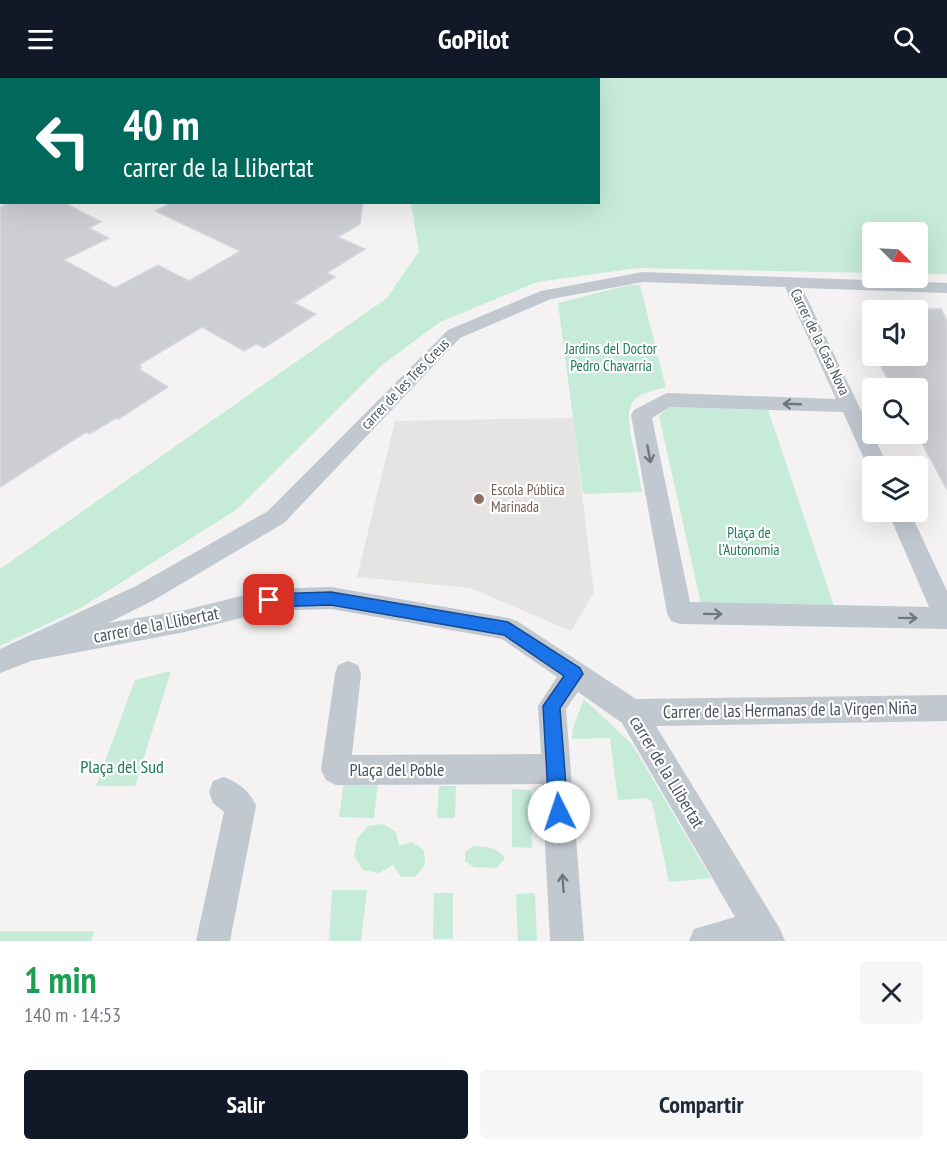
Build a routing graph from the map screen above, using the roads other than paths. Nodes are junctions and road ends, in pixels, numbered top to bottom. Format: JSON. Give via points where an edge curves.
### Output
{"nodes":[{"id":1,"x":791,"y":282,"type":"junction"},
{"id":2,"x":947,"y":288,"type":"edge"},
{"id":3,"x":850,"y":406,"type":"junction"},
{"id":4,"x":873,"y":456,"type":"edge"},
{"id":5,"x":903,"y":522,"type":"edge"},
{"id":6,"x":947,"y":618,"type":"edge"},
{"id":7,"x":30,"y":649,"type":"junction"},
{"id":8,"x":0,"y":661,"type":"edge"},
{"id":9,"x":348,"y":674,"type":"dead end"},
{"id":10,"x":575,"y":674,"type":"junction"},
{"id":11,"x":947,"y":708,"type":"edge"},
{"id":12,"x":632,"y":713,"type":"junction"},
{"id":13,"x":556,"y":769,"type":"junction"},
{"id":14,"x":224,"y":792,"type":"dead end"},
{"id":15,"x":764,"y":935,"type":"edge"},
{"id":16,"x":213,"y":941,"type":"edge"},
{"id":17,"x":567,"y":941,"type":"edge"},
{"id":18,"x":706,"y":941,"type":"edge"}],
"edges":[{"from":1,"to":2,"type":"street","name":"carrer de les Tres Creus"},
{"from":1,"to":3,"type":"street","name":"Carrer de la Casa Nova"},
{"from":1,"to":7,"type":"street","name":"carrer de les Tres Creus","via":[[643,277],[547,295],[454,334],[276,517],[144,593]]},
{"from":3,"to":4,"type":"street","name":"Carrer de la Casa Nova"},
{"from":3,"to":6,"type":"street","one_way":true,"via":[[667,400],[641,414],[680,614]]},
{"from":5,"to":6,"type":"street"},
{"from":7,"to":8,"type":"street","name":"carrer de la Llibertat"},
{"from":7,"to":10,"type":"street","name":"carrer de la Llibertat","via":[[185,621],[269,600],[331,598],[508,629]]},
{"from":9,"to":13,"type":"street","name":"Plaça del Poble","via":[[336,770]]},
{"from":10,"to":12,"type":"street","name":"carrer de la Llibertat"},
{"from":10,"to":13,"type":"street","via":[[552,706]]},
{"from":11,"to":12,"type":"street","name":"Carrer de las Hermanas de la Virgen Niña"},
{"from":12,"to":15,"type":"street","name":"carrer de la Llibertat"},
{"from":17,"to":13,"type":"street","one_way":true},
{"from":14,"to":16,"type":"street","via":[[241,806]]},
{"from":15,"to":18,"type":"street"}]}
